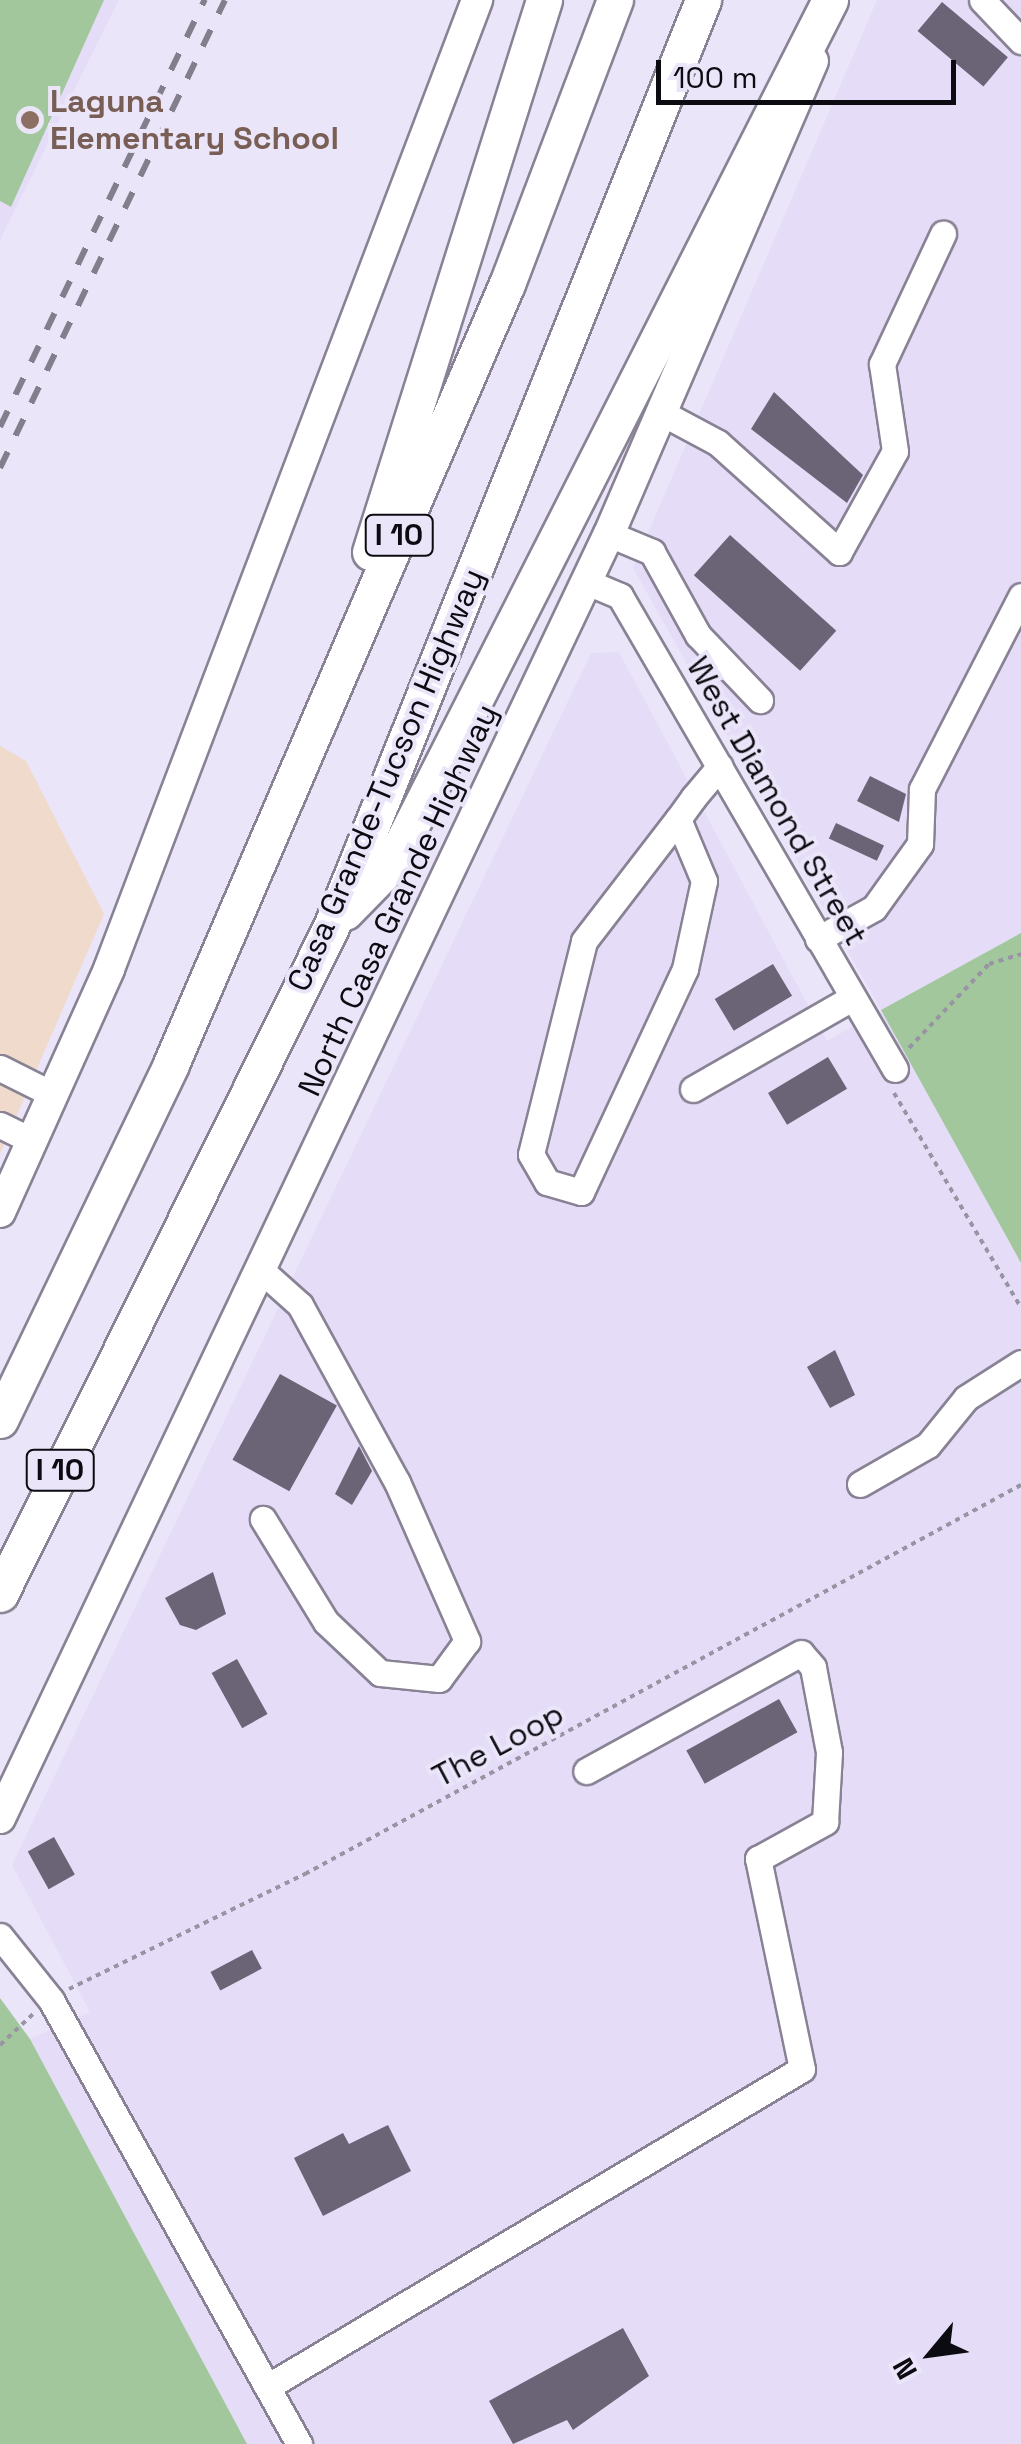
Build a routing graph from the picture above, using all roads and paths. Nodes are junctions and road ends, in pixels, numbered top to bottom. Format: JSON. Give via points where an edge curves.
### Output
{"nodes":[{"id":1,"x":477,"y":0,"type":"edge"},
{"id":2,"x":544,"y":0,"type":"edge"},
{"id":3,"x":614,"y":0,"type":"edge"},
{"id":4,"x":703,"y":0,"type":"edge"},
{"id":5,"x":833,"y":0,"type":"edge"},
{"id":6,"x":982,"y":0,"type":"edge"},
{"id":7,"x":1021,"y":41,"type":"edge"},
{"id":8,"x":943,"y":234,"type":"dead end"},
{"id":9,"x":664,"y":414,"type":"junction"},
{"id":10,"x":609,"y":534,"type":"junction"},
{"id":11,"x":587,"y":582,"type":"junction"},
{"id":12,"x":1021,"y":596,"type":"edge"},
{"id":13,"x":698,"y":635,"type":"junction"},
{"id":14,"x":659,"y":660,"type":"junction"},
{"id":15,"x":334,"y":687,"type":"junction"},
{"id":16,"x":760,"y":700,"type":"dead end"},
{"id":17,"x":720,"y":766,"type":"junction"},
{"id":18,"x":678,"y":819,"type":"junction"},
{"id":19,"x":331,"y":927,"type":"junction"},
{"id":20,"x":818,"y":939,"type":"junction"},
{"id":21,"x":1021,"y":954,"type":"edge"},
{"id":22,"x":852,"y":998,"type":"junction"},
{"id":23,"x":0,"y":1068,"type":"edge"},
{"id":24,"x":895,"y":1069,"type":"junction"},
{"id":25,"x":694,"y":1089,"type":"dead end"},
{"id":26,"x":54,"y":1095,"type":"junction"},
{"id":27,"x":0,"y":1125,"type":"edge"},
{"id":28,"x":33,"y":1141,"type":"junction"},
{"id":29,"x":0,"y":1212,"type":"edge"},
{"id":30,"x":262,"y":1271,"type":"junction"},
{"id":31,"x":1021,"y":1308,"type":"edge"},
{"id":32,"x":1021,"y":1363,"type":"edge"},
{"id":33,"x":0,"y":1420,"type":"edge"},
{"id":34,"x":860,"y":1484,"type":"dead end"},
{"id":35,"x":1021,"y":1485,"type":"edge"},
{"id":36,"x":263,"y":1518,"type":"dead end"},
{"id":37,"x":0,"y":1594,"type":"edge"},
{"id":38,"x":586,"y":1772,"type":"dead end"},
{"id":39,"x":0,"y":1818,"type":"edge"},
{"id":40,"x":0,"y":1936,"type":"edge"},
{"id":41,"x":56,"y":2011,"type":"junction"},
{"id":42,"x":0,"y":2045,"type":"edge"},
{"id":43,"x":267,"y":2388,"type":"junction"},
{"id":44,"x":299,"y":2444,"type":"edge"}],
"edges":[{"from":1,"to":26,"type":"main road"},
{"from":2,"to":15,"type":"highway"},
{"from":3,"to":15,"type":"highway","number":"I 10","via":[[507,284]]},
{"from":4,"to":19,"type":"highway","name":"Casa Grande-Tucson Highway","number":"I 10"},
{"from":5,"to":9,"type":"main road","name":"North Casa Grande Highway"},
{"from":5,"to":19,"type":"highway","via":[[390,865]]},
{"from":6,"to":7,"type":"street"},
{"from":8,"to":9,"type":"street","via":[[882,364],[894,451],[839,552],[718,442]]},
{"from":9,"to":10,"type":"main road","name":"North Casa Grande Highway"},
{"from":10,"to":11,"type":"main road","name":"North Casa Grande Highway"},
{"from":10,"to":13,"type":"street","via":[[652,552]]},
{"from":11,"to":14,"type":"street","name":"West Diamond Street","via":[[620,596]]},
{"from":11,"to":30,"type":"main road","name":"North Casa Grande Highway"},
{"from":12,"to":20,"type":"street","via":[[922,789],[920,844],[874,908]]},
{"from":13,"to":14,"type":"street"},
{"from":13,"to":16,"type":"street"},
{"from":14,"to":17,"type":"street","name":"West Diamond Street"},
{"from":15,"to":33,"type":"highway","number":"I 10","via":[[171,1064]]},
{"from":17,"to":18,"type":"street"},
{"from":17,"to":20,"type":"street","name":"West Diamond Street"},
{"from":18,"to":18,"type":"street","via":[[584,941],[531,1154],[547,1182],[581,1192],[685,969],[704,881]]},
{"from":19,"to":37,"type":"highway","name":"Casa Grande-Tucson Highway","number":"I 10"},
{"from":20,"to":22,"type":"street","name":"West Diamond Street"},
{"from":21,"to":24,"type":"path","via":[[989,964]]},
{"from":22,"to":24,"type":"street","name":"West Diamond Street"},
{"from":22,"to":25,"type":"street"},
{"from":23,"to":26,"type":"street"},
{"from":24,"to":31,"type":"path","via":[[901,1110]]},
{"from":26,"to":28,"type":"main road"},
{"from":27,"to":28,"type":"street"},
{"from":28,"to":29,"type":"main road"},
{"from":30,"to":36,"type":"street","via":[[300,1305],[398,1482],[467,1641],[439,1680],[380,1674],[326,1622]]},
{"from":30,"to":39,"type":"main road","name":"North Casa Grande Highway"},
{"from":32,"to":34,"type":"street","via":[[966,1398],[928,1445]]},
{"from":35,"to":41,"type":"path","name":"The Loop"},
{"from":38,"to":43,"type":"street","via":[[801,1653],[813,1666],[830,1752],[825,1822],[758,1859],[802,2069]]},
{"from":40,"to":41,"type":"street"},
{"from":41,"to":42,"type":"path","name":"The Loop"},
{"from":41,"to":43,"type":"street"},
{"from":43,"to":44,"type":"street"}]}
